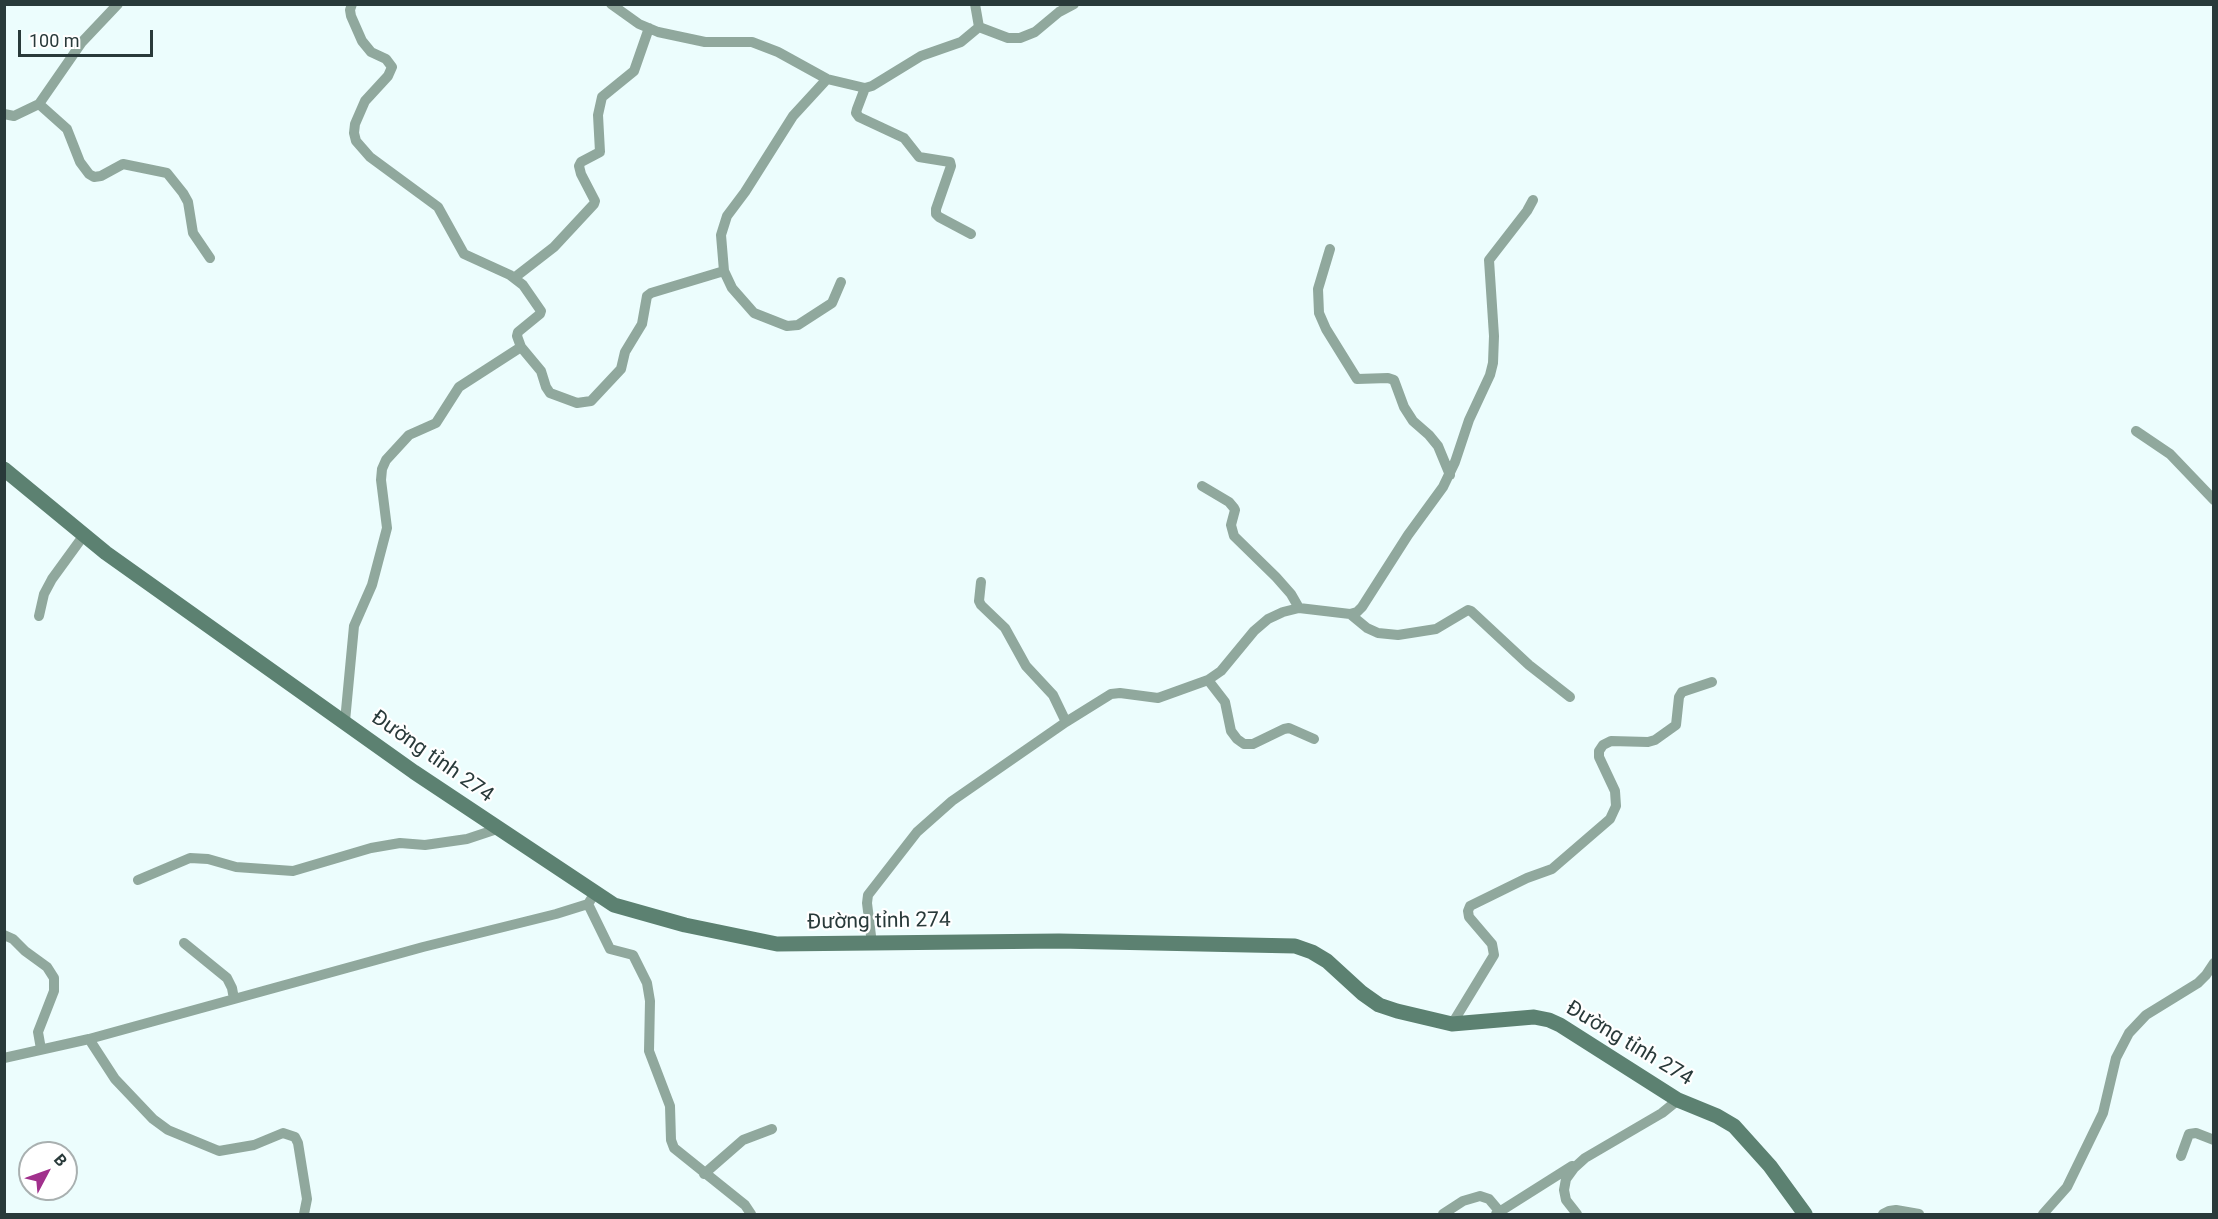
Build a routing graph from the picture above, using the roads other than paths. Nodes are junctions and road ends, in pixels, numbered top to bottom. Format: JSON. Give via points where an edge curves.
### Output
{"nodes":[{"id":1,"x":118,"y":4,"type":"edge"},
{"id":2,"x":352,"y":4,"type":"edge"},
{"id":3,"x":611,"y":4,"type":"edge"},
{"id":4,"x":975,"y":4,"type":"edge"},
{"id":5,"x":1074,"y":4,"type":"edge"},
{"id":6,"x":979,"y":27,"type":"junction"},
{"id":7,"x":649,"y":28,"type":"junction"},
{"id":8,"x":827,"y":79,"type":"junction"},
{"id":9,"x":865,"y":88,"type":"junction"},
{"id":10,"x":39,"y":104,"type":"junction"},
{"id":11,"x":4,"y":114,"type":"edge"},
{"id":12,"x":1533,"y":200,"type":"dead end"},
{"id":13,"x":971,"y":234,"type":"dead end"},
{"id":14,"x":1330,"y":249,"type":"dead end"},
{"id":15,"x":210,"y":258,"type":"dead end"},
{"id":16,"x":724,"y":271,"type":"junction"},
{"id":17,"x":514,"y":278,"type":"junction"},
{"id":18,"x":841,"y":282,"type":"dead end"},
{"id":19,"x":520,"y":347,"type":"junction"},
{"id":20,"x":2136,"y":431,"type":"dead end"},
{"id":21,"x":4,"y":469,"type":"edge"},
{"id":22,"x":1450,"y":475,"type":"junction"},
{"id":23,"x":1202,"y":486,"type":"dead end"},
{"id":24,"x":2214,"y":500,"type":"edge"},
{"id":25,"x":84,"y":535,"type":"junction"},
{"id":26,"x":981,"y":582,"type":"dead end"},
{"id":27,"x":1299,"y":608,"type":"junction"},
{"id":28,"x":1350,"y":614,"type":"junction"},
{"id":29,"x":39,"y":616,"type":"dead end"},
{"id":30,"x":1208,"y":680,"type":"junction"},
{"id":31,"x":1712,"y":682,"type":"dead end"},
{"id":32,"x":1570,"y":697,"type":"dead end"},
{"id":33,"x":345,"y":722,"type":"junction"},
{"id":34,"x":1066,"y":722,"type":"junction"},
{"id":35,"x":1314,"y":739,"type":"dead end"},
{"id":36,"x":497,"y":829,"type":"junction"},
{"id":37,"x":138,"y":880,"type":"dead end"},
{"id":38,"x":592,"y":898,"type":"junction"},
{"id":39,"x":4,"y":935,"type":"edge"},
{"id":40,"x":184,"y":943,"type":"dead end"},
{"id":41,"x":872,"y":944,"type":"junction"},
{"id":42,"x":2214,"y":963,"type":"edge"},
{"id":43,"x":234,"y":999,"type":"junction"},
{"id":44,"x":1452,"y":1024,"type":"junction"},
{"id":45,"x":89,"y":1039,"type":"junction"},
{"id":46,"x":41,"y":1049,"type":"junction"},
{"id":47,"x":4,"y":1058,"type":"edge"},
{"id":48,"x":1678,"y":1100,"type":"junction"},
{"id":49,"x":772,"y":1129,"type":"dead end"},
{"id":50,"x":2214,"y":1140,"type":"edge"},
{"id":51,"x":2181,"y":1156,"type":"dead end"},
{"id":52,"x":1585,"y":1158,"type":"junction"},
{"id":53,"x":704,"y":1174,"type":"junction"},
{"id":54,"x":1498,"y":1213,"type":"edge"},
{"id":55,"x":304,"y":1215,"type":"edge"},
{"id":56,"x":751,"y":1215,"type":"edge"},
{"id":57,"x":1443,"y":1215,"type":"edge"},
{"id":58,"x":1577,"y":1215,"type":"edge"},
{"id":59,"x":1804,"y":1215,"type":"edge"},
{"id":60,"x":1883,"y":1215,"type":"edge"},
{"id":61,"x":1919,"y":1215,"type":"edge"},
{"id":62,"x":2043,"y":1215,"type":"edge"}],
"edges":[{"from":1,"to":10,"type":"street","via":[[82,42]]},
{"from":2,"to":17,"type":"street","via":[[351,15],[362,41],[392,67],[365,101],[355,124],[356,141],[370,157],[438,207],[464,254]]},
{"from":3,"to":7,"type":"street"},
{"from":4,"to":6,"type":"street"},
{"from":5,"to":6,"type":"street","via":[[1020,38],[1008,38]]},
{"from":6,"to":9,"type":"street","via":[[961,42],[921,56]]},
{"from":7,"to":8,"type":"street","via":[[705,42],[752,42]]},
{"from":7,"to":17,"type":"street","via":[[634,71],[602,98],[598,116],[600,152],[579,166],[596,201],[554,248]]},
{"from":8,"to":9,"type":"street"},
{"from":8,"to":16,"type":"street","via":[[793,116],[727,216],[721,235]]},
{"from":9,"to":13,"type":"street","via":[[856,109],[860,117],[904,138],[919,157],[950,162],[936,213]]},
{"from":10,"to":11,"type":"street","via":[[14,116]]},
{"from":10,"to":15,"type":"street","via":[[67,129],[88,174],[101,176],[123,164],[167,173],[188,202],[193,233]]},
{"from":12,"to":22,"type":"street","via":[[1489,260],[1493,363]]},
{"from":14,"to":22,"type":"street","via":[[1318,289],[1318,313],[1326,329],[1357,379],[1394,380],[1404,407],[1438,447]]},
{"from":16,"to":18,"type":"street","via":[[749,309],[793,327],[831,303]]},
{"from":16,"to":19,"type":"street","via":[[647,296],[642,324],[628,346],[621,369],[596,397],[584,404],[550,393],[537,365]]},
{"from":17,"to":19,"type":"street","via":[[541,311],[518,332]]},
{"from":19,"to":33,"type":"street","via":[[459,387],[436,423],[410,435],[386,460],[381,480],[387,528],[372,585],[354,626]]},
{"from":20,"to":24,"type":"street","via":[[2170,454]]},
{"from":21,"to":25,"type":"main road","name":"Đường tỉnh 274"},
{"from":22,"to":28,"type":"street","via":[[1362,607]]},
{"from":23,"to":27,"type":"street","via":[[1234,508],[1234,536],[1276,577]]},
{"from":25,"to":29,"type":"street","via":[[51,579]]},
{"from":25,"to":33,"type":"main road","name":"Đường tỉnh 274"},
{"from":26,"to":34,"type":"street","via":[[981,605],[1005,628],[1026,666],[1053,695]]},
{"from":27,"to":28,"type":"street"},
{"from":27,"to":30,"type":"street","via":[[1268,619]]},
{"from":28,"to":32,"type":"street","via":[[1378,633],[1398,635],[1436,629],[1471,611]]},
{"from":30,"to":34,"type":"street","via":[[1158,698],[1111,694]]},
{"from":30,"to":35,"type":"street","via":[[1226,702],[1231,731],[1244,744],[1289,728]]},
{"from":31,"to":44,"type":"street","via":[[1682,692],[1676,725],[1655,740],[1611,741],[1603,745],[1599,758],[1615,791],[1616,806],[1610,819],[1552,869],[1470,906],[1469,917],[1492,944],[1494,954]]},
{"from":33,"to":36,"type":"main road","name":"Đường tỉnh 274"},
{"from":34,"to":41,"type":"street","via":[[952,801],[917,832],[868,895]]},
{"from":36,"to":37,"type":"street","via":[[467,839],[371,848],[293,871],[236,867],[190,858]]},
{"from":36,"to":38,"type":"main road","name":"Đường tỉnh 274"},
{"from":38,"to":41,"type":"main road","name":"Đường tỉnh 274","via":[[765,943]]},
{"from":38,"to":43,"type":"street"},
{"from":38,"to":53,"type":"street","via":[[610,949],[628,952],[636,959],[649,992],[649,1051],[670,1106],[671,1140],[678,1153]]},
{"from":39,"to":46,"type":"street","via":[[47,967],[54,978],[54,991],[38,1032]]},
{"from":40,"to":43,"type":"street","via":[[227,978]]},
{"from":41,"to":44,"type":"main road","name":"Đường tỉnh 274","via":[[1059,941],[1295,946],[1327,961],[1379,1005]]},
{"from":42,"to":62,"type":"street","via":[[2198,983],[2146,1015],[2129,1033],[2116,1058],[2103,1113],[2067,1187]]},
{"from":43,"to":45,"type":"street"},
{"from":44,"to":48,"type":"main road","name":"Đường tỉnh 274","via":[[1534,1017],[1550,1020]]},
{"from":45,"to":46,"type":"street"},
{"from":45,"to":55,"type":"street","via":[[115,1079],[168,1130],[219,1151],[248,1147],[283,1133],[295,1137],[307,1199]]},
{"from":46,"to":47,"type":"street"},
{"from":48,"to":52,"type":"street","via":[[1655,1118]]},
{"from":48,"to":59,"type":"main road","name":"Đường tỉnh 274","via":[[1734,1126],[1770,1166]]},
{"from":49,"to":53,"type":"street","via":[[743,1140]]},
{"from":50,"to":51,"type":"street","via":[[2189,1134]]},
{"from":52,"to":54,"type":"street"},
{"from":52,"to":58,"type":"street","via":[[1566,1179],[1564,1190]]},
{"from":53,"to":56,"type":"street","via":[[745,1205]]},
{"from":54,"to":57,"type":"street","via":[[1489,1199],[1480,1196],[1463,1201]]},
{"from":60,"to":61,"type":"street","via":[[1896,1210]]}]}
